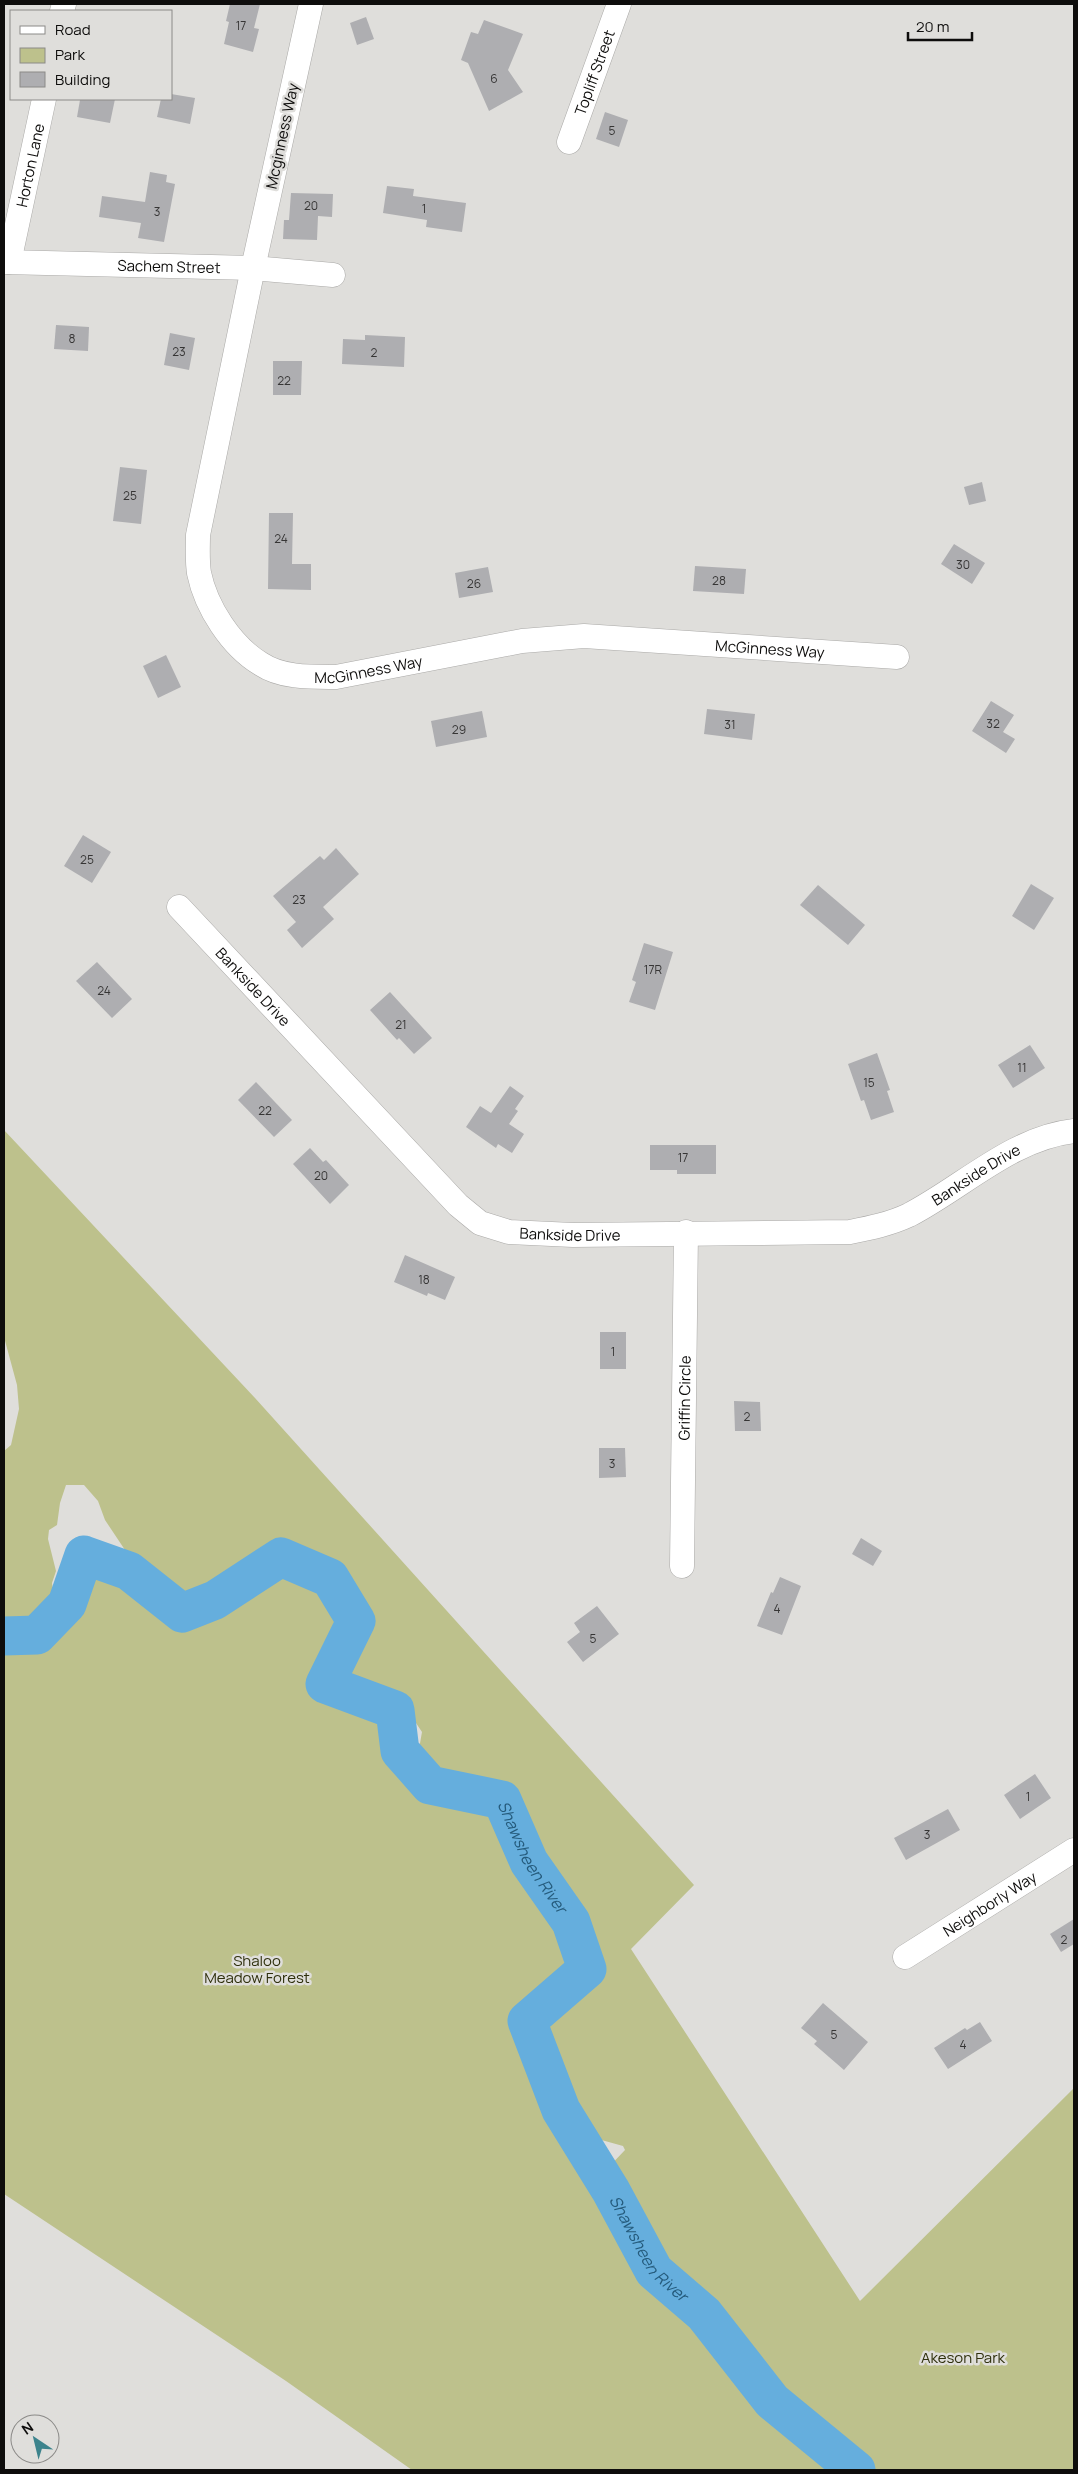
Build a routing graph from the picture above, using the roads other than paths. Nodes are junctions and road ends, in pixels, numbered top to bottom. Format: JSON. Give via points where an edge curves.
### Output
{"nodes":[{"id":1,"x":311,"y":4,"type":"edge"},
{"id":2,"x":619,"y":4,"type":"edge"},
{"id":3,"x":44,"y":100,"type":"edge"},
{"id":4,"x":569,"y":142,"type":"dead end"},
{"id":5,"x":6,"y":262,"type":"edge"},
{"id":6,"x":253,"y":268,"type":"junction"},
{"id":7,"x":333,"y":275,"type":"dead end"},
{"id":8,"x":897,"y":657,"type":"dead end"},
{"id":9,"x":179,"y":907,"type":"dead end"},
{"id":10,"x":1074,"y":1131,"type":"edge"},
{"id":11,"x":686,"y":1232,"type":"junction"},
{"id":12,"x":682,"y":1566,"type":"dead end"},
{"id":13,"x":1074,"y":1850,"type":"edge"},
{"id":14,"x":905,"y":1957,"type":"dead end"}],
"edges":[{"from":1,"to":6,"type":"street","name":"Mcginness Way"},
{"from":2,"to":4,"type":"street","name":"Topliff Street"},
{"from":3,"to":5,"type":"street","name":"Horton Lane"},
{"from":5,"to":6,"type":"street","name":"Sachem Street"},
{"from":6,"to":7,"type":"street","name":"Sachem Street"},
{"from":6,"to":8,"type":"street","name":"McGinness Way","via":[[198,534],[197,556],[205,594],[214,611],[245,652],[261,665],[309,678],[336,677],[522,641],[584,636]]},
{"from":9,"to":11,"type":"street","name":"Bankside Drive","via":[[458,1205],[480,1224],[509,1232],[537,1234]]},
{"from":10,"to":11,"type":"street","name":"Bankside Drive","via":[[1054,1133],[1023,1146],[908,1215],[877,1227],[850,1232]]},
{"from":11,"to":12,"type":"street","name":"Griffin Circle"},
{"from":13,"to":14,"type":"street","name":"Neighborly Way"}]}
